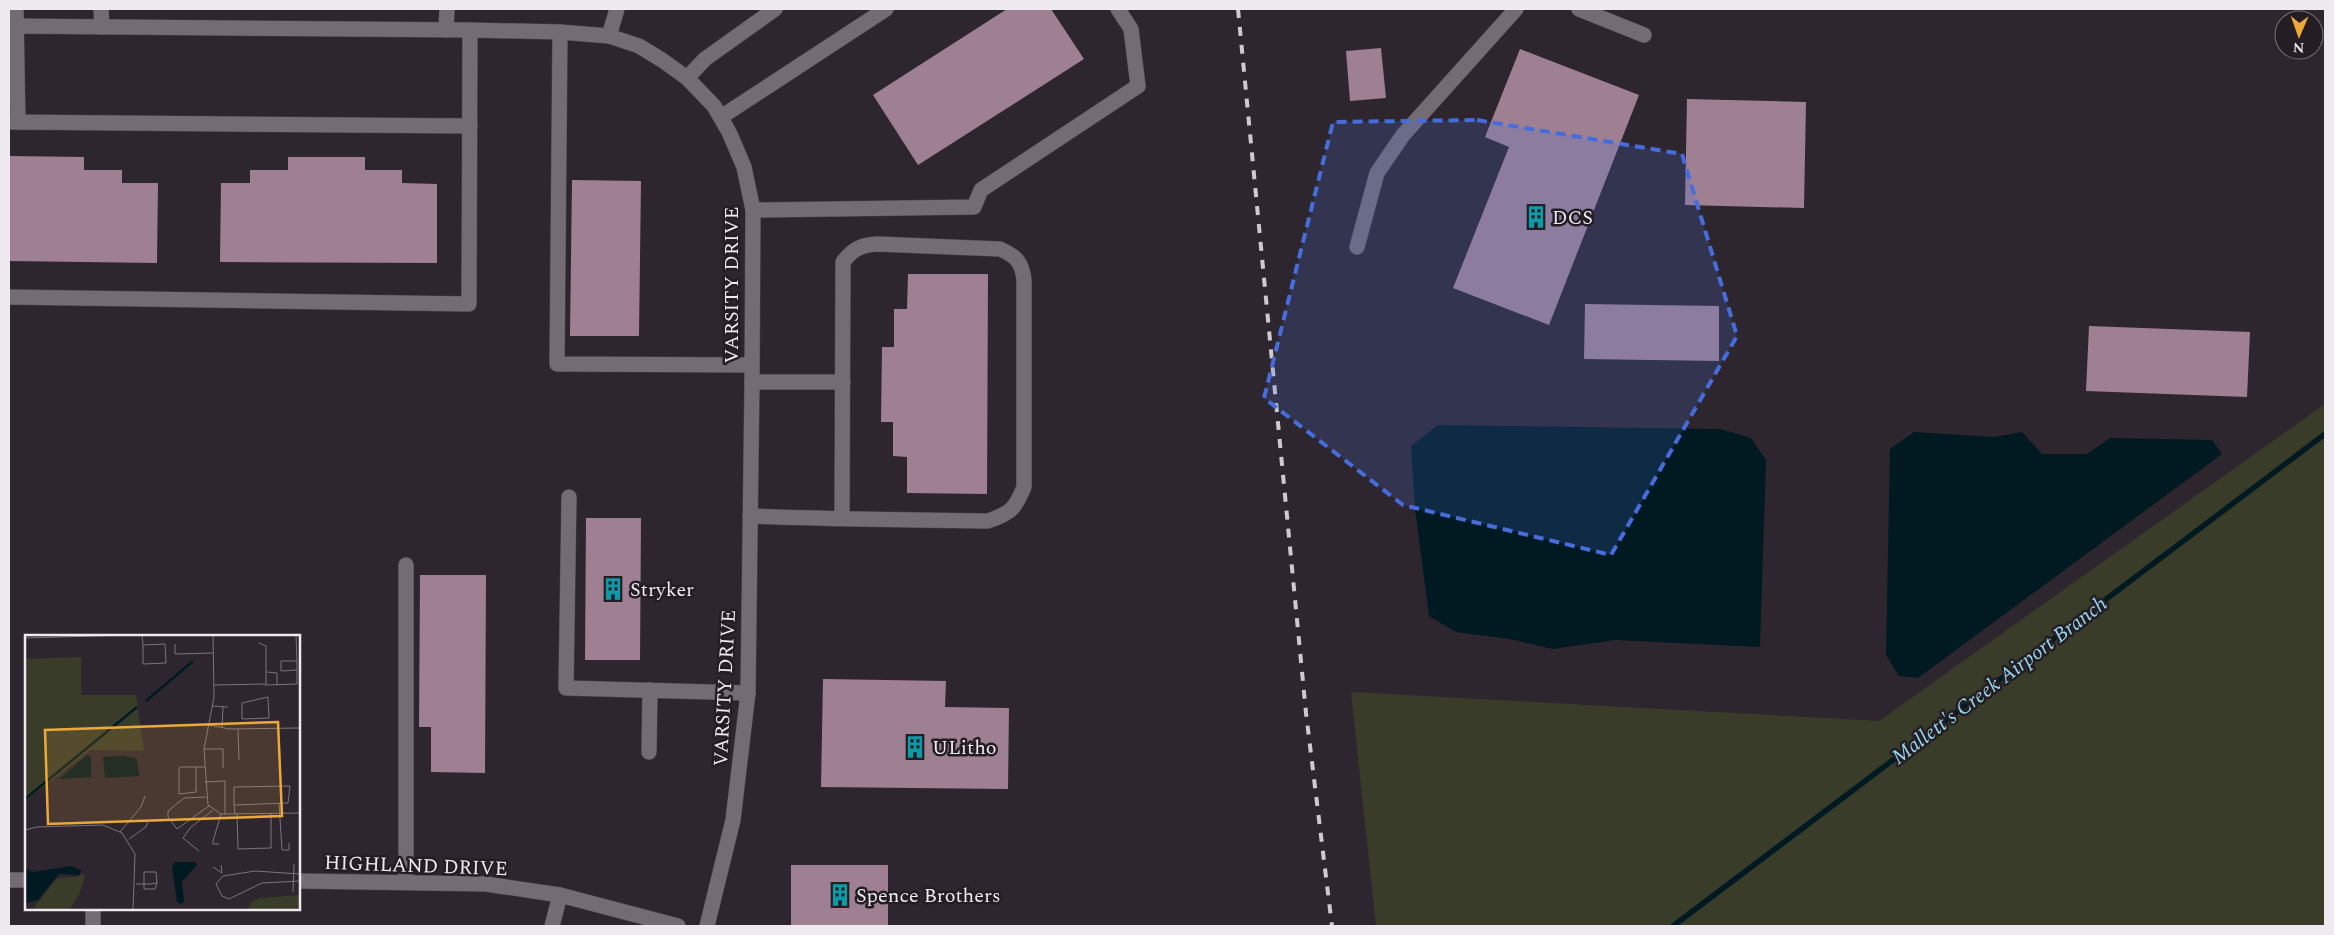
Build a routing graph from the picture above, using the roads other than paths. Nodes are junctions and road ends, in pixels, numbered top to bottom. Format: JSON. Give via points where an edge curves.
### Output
{"nodes":[{"id":1,"x":16,"y":9,"type":"edge"},
{"id":2,"x":101,"y":9,"type":"edge"},
{"id":3,"x":446,"y":9,"type":"edge"},
{"id":4,"x":617,"y":9,"type":"edge"},
{"id":5,"x":775,"y":9,"type":"edge"},
{"id":6,"x":886,"y":9,"type":"edge"},
{"id":7,"x":1118,"y":9,"type":"edge"},
{"id":8,"x":1516,"y":9,"type":"edge"},
{"id":9,"x":1578,"y":9,"type":"edge"},
{"id":10,"x":12,"y":26,"type":"edge"},
{"id":11,"x":102,"y":27,"type":"junction"},
{"id":12,"x":446,"y":30,"type":"junction"},
{"id":13,"x":470,"y":30,"type":"junction"},
{"id":14,"x":560,"y":32,"type":"junction"},
{"id":15,"x":1644,"y":35,"type":"dead end"},
{"id":16,"x":609,"y":36,"type":"junction"},
{"id":17,"x":687,"y":78,"type":"junction"},
{"id":18,"x":721,"y":118,"type":"junction"},
{"id":19,"x":13,"y":122,"type":"edge"},
{"id":20,"x":470,"y":126,"type":"junction"},
{"id":21,"x":753,"y":210,"type":"junction"},
{"id":22,"x":1357,"y":247,"type":"dead end"},
{"id":23,"x":9,"y":297,"type":"edge"},
{"id":24,"x":751,"y":365,"type":"junction"},
{"id":25,"x":752,"y":382,"type":"junction"},
{"id":26,"x":843,"y":382,"type":"junction"},
{"id":27,"x":569,"y":497,"type":"dead end"},
{"id":28,"x":750,"y":516,"type":"junction"},
{"id":29,"x":842,"y":518,"type":"junction"},
{"id":30,"x":406,"y":565,"type":"dead end"},
{"id":31,"x":650,"y":690,"type":"junction"},
{"id":32,"x":748,"y":693,"type":"junction"},
{"id":33,"x":650,"y":752,"type":"dead end"},
{"id":34,"x":9,"y":880,"type":"edge"},
{"id":35,"x":25,"y":880,"type":"edge"},
{"id":36,"x":300,"y":881,"type":"edge"},
{"id":37,"x":406,"y":881,"type":"junction"},
{"id":38,"x":560,"y":895,"type":"junction"},
{"id":39,"x":93,"y":910,"type":"edge"},
{"id":40,"x":93,"y":926,"type":"edge"},
{"id":41,"x":552,"y":926,"type":"edge"},
{"id":42,"x":678,"y":926,"type":"edge"},
{"id":43,"x":706,"y":926,"type":"edge"}],
"edges":[{"from":1,"to":10,"type":"street"},
{"from":2,"to":11,"type":"street"},
{"from":3,"to":12,"type":"street"},
{"from":4,"to":16,"type":"street"},
{"from":5,"to":17,"type":"street","via":[[704,59]]},
{"from":6,"to":18,"type":"street"},
{"from":7,"to":21,"type":"street","via":[[1131,29],[1138,86],[981,190],[974,207]]},
{"from":8,"to":22,"type":"street","via":[[1403,135],[1377,173]]},
{"from":9,"to":15,"type":"street"},
{"from":10,"to":11,"type":"street","name":"VARSITY DRIVE"},
{"from":10,"to":19,"type":"street"},
{"from":11,"to":12,"type":"street","name":"VARSITY DRIVE"},
{"from":12,"to":13,"type":"street","name":"VARSITY DRIVE"},
{"from":13,"to":14,"type":"street","name":"VARSITY DRIVE"},
{"from":13,"to":20,"type":"street"},
{"from":14,"to":16,"type":"street","name":"VARSITY DRIVE"},
{"from":14,"to":24,"type":"street","via":[[557,364]]},
{"from":16,"to":17,"type":"street","name":"VARSITY DRIVE","via":[[639,46]]},
{"from":17,"to":18,"type":"street","name":"VARSITY DRIVE"},
{"from":18,"to":21,"type":"street","name":"VARSITY DRIVE","via":[[744,168]]},
{"from":19,"to":20,"type":"street"},
{"from":20,"to":23,"type":"street","via":[[469,304]]},
{"from":21,"to":24,"type":"street","name":"VARSITY DRIVE"},
{"from":24,"to":25,"type":"street","name":"VARSITY DRIVE"},
{"from":25,"to":26,"type":"street"},
{"from":25,"to":28,"type":"street","name":"VARSITY DRIVE"},
{"from":26,"to":29,"type":"street"},
{"from":26,"to":29,"type":"street","via":[[843,262],[862,245],[1000,249],[1015,255],[1023,266],[1024,487],[1018,504],[1007,515],[988,521]]},
{"from":27,"to":31,"type":"street","via":[[566,688]]},
{"from":28,"to":29,"type":"street"},
{"from":28,"to":32,"type":"street","name":"VARSITY DRIVE"},
{"from":30,"to":37,"type":"street"},
{"from":31,"to":32,"type":"street"},
{"from":31,"to":33,"type":"street"},
{"from":32,"to":43,"type":"street","name":"VARSITY DRIVE","via":[[733,820]]},
{"from":34,"to":35,"type":"street"},
{"from":36,"to":37,"type":"street","name":"HIGHLAND DRIVE"},
{"from":37,"to":38,"type":"street","name":"HIGHLAND DRIVE","via":[[486,884]]},
{"from":38,"to":41,"type":"street"},
{"from":38,"to":42,"type":"street","name":"HIGHLAND DRIVE"},
{"from":39,"to":40,"type":"street"}]}
